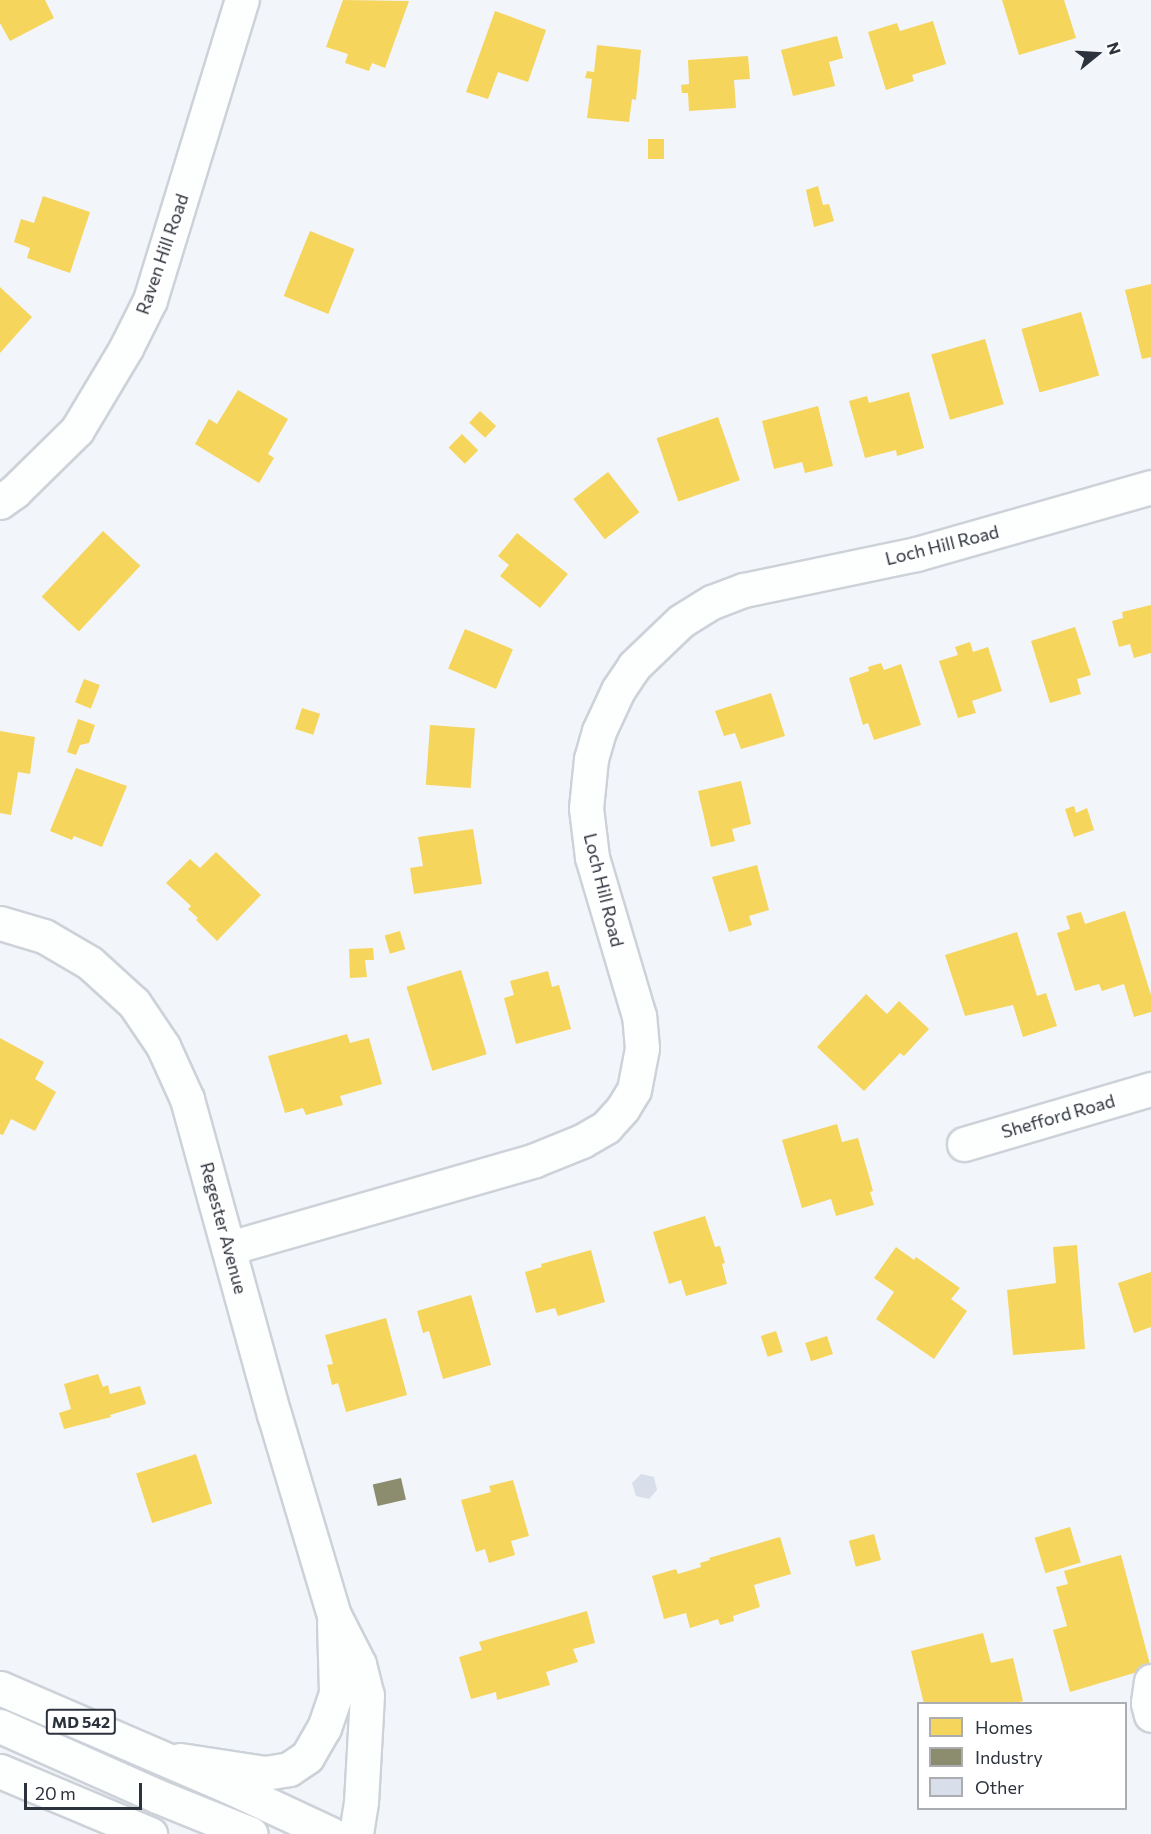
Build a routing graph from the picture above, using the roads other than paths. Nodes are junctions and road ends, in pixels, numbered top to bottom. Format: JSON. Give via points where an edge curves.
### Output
{"nodes":[{"id":1,"x":242,"y":0,"type":"edge"},
{"id":2,"x":1151,"y":487,"type":"edge"},
{"id":3,"x":0,"y":502,"type":"edge"},
{"id":4,"x":0,"y":923,"type":"edge"},
{"id":5,"x":1151,"y":1089,"type":"edge"},
{"id":6,"x":964,"y":1143,"type":"dead end"},
{"id":7,"x":229,"y":1248,"type":"junction"},
{"id":8,"x":334,"y":1615,"type":"junction"},
{"id":9,"x":1151,"y":1681,"type":"edge"},
{"id":10,"x":0,"y":1688,"type":"edge"},
{"id":11,"x":1151,"y":1715,"type":"edge"},
{"id":12,"x":0,"y":1725,"type":"edge"},
{"id":13,"x":161,"y":1757,"type":"junction"},
{"id":14,"x":0,"y":1771,"type":"edge"},
{"id":15,"x":150,"y":1834,"type":"edge"},
{"id":16,"x":251,"y":1834,"type":"edge"},
{"id":17,"x":331,"y":1834,"type":"edge"},
{"id":18,"x":356,"y":1834,"type":"edge"}],
"edges":[{"from":1,"to":3,"type":"street","name":"Raven Hill Road","via":[[150,300],[77,430]]},
{"from":2,"to":7,"type":"street","name":"Loch Hill Road","via":[[916,554],[744,590],[712,602],[681,621],[634,666],[618,690],[591,759],[586,808],[592,857],[639,1016],[642,1048],[634,1090],[623,1108],[606,1127],[535,1160]]},
{"from":4,"to":7,"type":"street","name":"Regester Avenue","via":[[44,936],[90,963],[140,1012],[163,1046],[187,1099]]},
{"from":5,"to":6,"type":"street","name":"Shefford Road"},
{"from":7,"to":8,"type":"street","name":"Regester Avenue"},
{"from":8,"to":13,"type":"street","name":"Regester Avenue","via":[[336,1694],[324,1728],[307,1757],[289,1769],[265,1773]]},
{"from":8,"to":18,"type":"street","name":"Regester Avenue","via":[[359,1664],[367,1695]]},
{"from":9,"to":11,"type":"street"},
{"from":10,"to":13,"type":"street","number":"MD 542"},
{"from":12,"to":16,"type":"street"},
{"from":13,"to":17,"type":"street","number":"MD 542"},
{"from":14,"to":15,"type":"street"}]}
